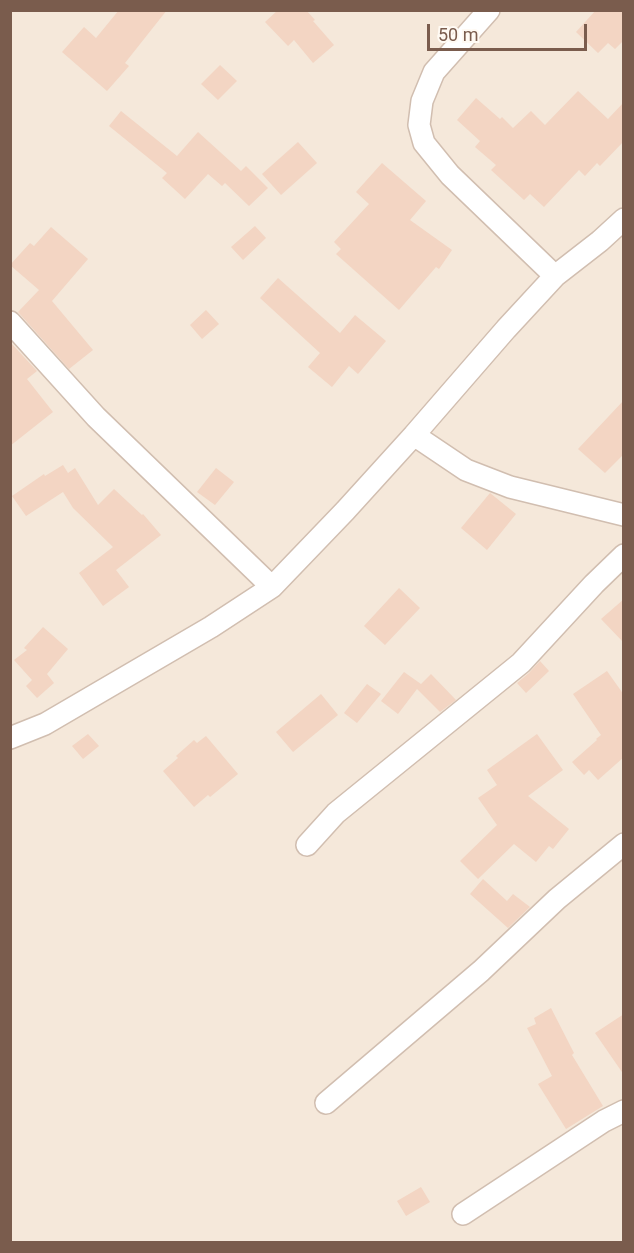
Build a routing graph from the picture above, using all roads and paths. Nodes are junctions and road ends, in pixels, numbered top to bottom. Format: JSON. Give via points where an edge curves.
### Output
{"nodes":[{"id":1,"x":489,"y":10,"type":"edge"},
{"id":2,"x":624,"y":219,"type":"edge"},
{"id":3,"x":555,"y":276,"type":"junction"},
{"id":4,"x":10,"y":322,"type":"edge"},
{"id":5,"x":414,"y":435,"type":"junction"},
{"id":6,"x":624,"y":515,"type":"edge"},
{"id":7,"x":624,"y":555,"type":"edge"},
{"id":8,"x":272,"y":587,"type":"junction"},
{"id":9,"x":10,"y":738,"type":"edge"},
{"id":10,"x":624,"y":844,"type":"edge"},
{"id":11,"x":307,"y":845,"type":"dead end"},
{"id":12,"x":326,"y":1103,"type":"dead end"},
{"id":13,"x":624,"y":1111,"type":"edge"},
{"id":14,"x":464,"y":1214,"type":"dead end"}],
"edges":[{"from":1,"to":3,"type":"street","via":[[434,72],[422,101],[419,125],[424,143],[450,176]]},
{"from":2,"to":3,"type":"street"},
{"from":3,"to":5,"type":"street"},
{"from":4,"to":8,"type":"street","via":[[96,417]]},
{"from":5,"to":6,"type":"street","via":[[466,470],[510,487]]},
{"from":5,"to":8,"type":"street"},
{"from":7,"to":11,"type":"street","via":[[521,663],[336,813]]},
{"from":8,"to":9,"type":"street","via":[[45,724]]},
{"from":10,"to":12,"type":"street"},
{"from":13,"to":14,"type":"street"}]}
